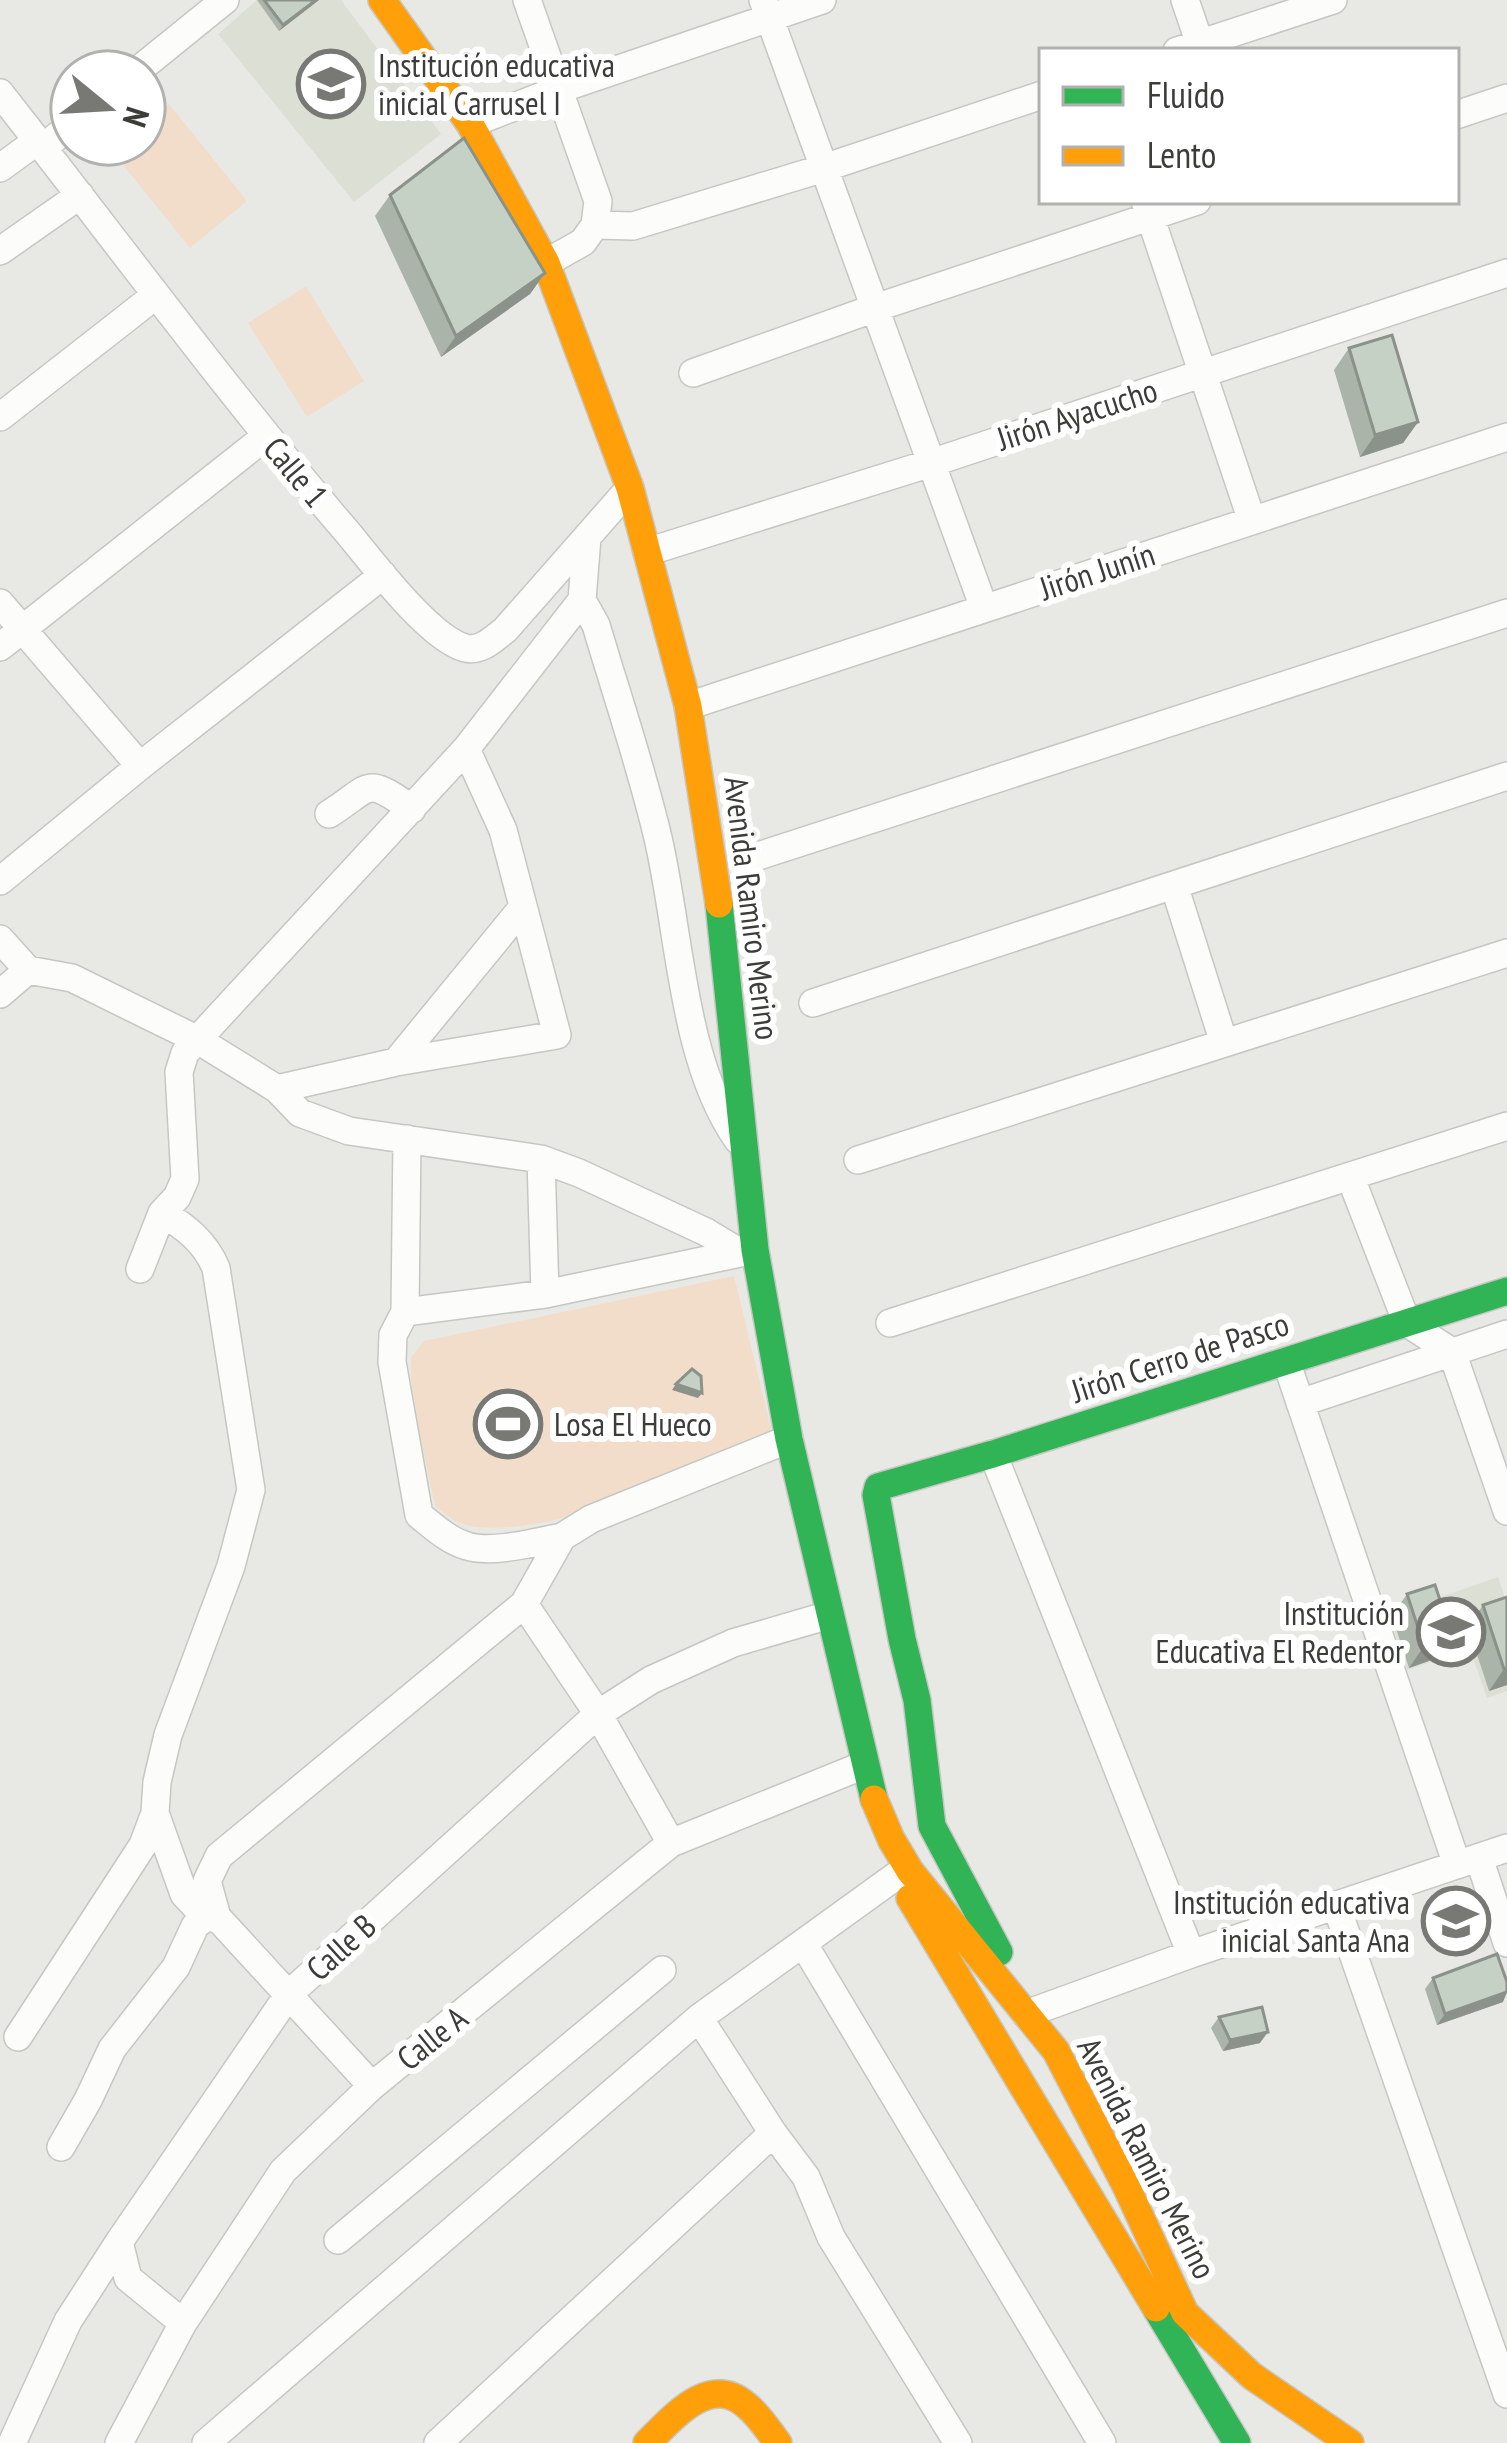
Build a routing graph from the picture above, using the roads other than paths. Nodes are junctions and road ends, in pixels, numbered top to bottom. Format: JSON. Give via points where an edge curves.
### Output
{"nodes":[{"id":1,"x":225,"y":0,"type":"edge"},
{"id":2,"x":382,"y":0,"type":"edge"},
{"id":3,"x":527,"y":0,"type":"edge"},
{"id":4,"x":822,"y":0,"type":"edge"},
{"id":5,"x":1185,"y":0,"type":"edge"},
{"id":6,"x":1333,"y":0,"type":"edge"},
{"id":7,"x":766,"y":9,"type":"edge"},
{"id":8,"x":1188,"y":47,"type":"edge"},
{"id":9,"x":166,"y":48,"type":"edge"},
{"id":10,"x":560,"y":89,"type":"junction"},
{"id":11,"x":0,"y":93,"type":"edge"},
{"id":12,"x":1039,"y":96,"type":"edge"},
{"id":13,"x":1507,"y":98,"type":"edge"},
{"id":14,"x":1459,"y":114,"type":"edge"},
{"id":15,"x":470,"y":124,"type":"junction"},
{"id":16,"x":48,"y":139,"type":"edge"},
{"id":17,"x":40,"y":144,"type":"junction"},
{"id":18,"x":0,"y":168,"type":"edge"},
{"id":19,"x":824,"y":168,"type":"junction"},
{"id":20,"x":80,"y":196,"type":"junction"},
{"id":21,"x":1178,"y":204,"type":"edge"},
{"id":22,"x":1147,"y":209,"type":"edge"},
{"id":23,"x":595,"y":225,"type":"junction"},
{"id":24,"x":0,"y":251,"type":"edge"},
{"id":25,"x":546,"y":262,"type":"junction"},
{"id":26,"x":1507,"y":273,"type":"edge"},
{"id":27,"x":156,"y":295,"type":"junction"},
{"id":28,"x":875,"y":308,"type":"junction"},
{"id":29,"x":1202,"y":372,"type":"junction"},
{"id":30,"x":693,"y":373,"type":"dead end"},
{"id":31,"x":0,"y":417,"type":"edge"},
{"id":32,"x":265,"y":436,"type":"junction"},
{"id":33,"x":1507,"y":437,"type":"edge"},
{"id":34,"x":931,"y":463,"type":"junction"},
{"id":35,"x":630,"y":488,"type":"junction"},
{"id":36,"x":1252,"y":521,"type":"junction"},
{"id":37,"x":587,"y":537,"type":"junction"},
{"id":38,"x":647,"y":553,"type":"junction"},
{"id":39,"x":383,"y":575,"type":"junction"},
{"id":40,"x":582,"y":599,"type":"junction"},
{"id":41,"x":0,"y":603,"type":"edge"},
{"id":42,"x":983,"y":608,"type":"junction"},
{"id":43,"x":1507,"y":613,"type":"edge"},
{"id":44,"x":11,"y":639,"type":"edge"},
{"id":45,"x":688,"y":706,"type":"junction"},
{"id":46,"x":466,"y":749,"type":"junction"},
{"id":47,"x":140,"y":766,"type":"junction"},
{"id":48,"x":1507,"y":776,"type":"edge"},
{"id":49,"x":412,"y":808,"type":"junction"},
{"id":50,"x":329,"y":814,"type":"dead end"},
{"id":51,"x":746,"y":860,"type":"dead end"},
{"id":52,"x":0,"y":881,"type":"edge"},
{"id":53,"x":1174,"y":884,"type":"junction"},
{"id":54,"x":523,"y":907,"type":"junction"},
{"id":55,"x":0,"y":939,"type":"edge"},
{"id":56,"x":1507,"y":953,"type":"edge"},
{"id":57,"x":28,"y":970,"type":"junction"},
{"id":58,"x":0,"y":994,"type":"edge"},
{"id":59,"x":813,"y":1003,"type":"dead end"},
{"id":60,"x":198,"y":1040,"type":"junction"},
{"id":61,"x":1224,"y":1043,"type":"junction"},
{"id":62,"x":396,"y":1062,"type":"junction"},
{"id":63,"x":277,"y":1089,"type":"junction"},
{"id":64,"x":1507,"y":1126,"type":"edge"},
{"id":65,"x":406,"y":1139,"type":"junction"},
{"id":66,"x":742,"y":1146,"type":"junction"},
{"id":67,"x":541,"y":1159,"type":"junction"},
{"id":68,"x":858,"y":1160,"type":"dead end"},
{"id":69,"x":1350,"y":1176,"type":"junction"},
{"id":70,"x":162,"y":1213,"type":"junction"},
{"id":71,"x":748,"y":1251,"type":"junction"},
{"id":72,"x":140,"y":1269,"type":"dead end"},
{"id":73,"x":1507,"y":1291,"type":"edge"},
{"id":74,"x":545,"y":1294,"type":"junction"},
{"id":75,"x":405,"y":1312,"type":"junction"},
{"id":76,"x":890,"y":1323,"type":"dead end"},
{"id":77,"x":1407,"y":1323,"type":"junction"},
{"id":78,"x":1507,"y":1334,"type":"edge"},
{"id":79,"x":1452,"y":1352,"type":"junction"},
{"id":80,"x":1286,"y":1361,"type":"junction"},
{"id":81,"x":1300,"y":1403,"type":"junction"},
{"id":82,"x":790,"y":1438,"type":"junction"},
{"id":83,"x":993,"y":1454,"type":"junction"},
{"id":84,"x":1507,"y":1510,"type":"edge"},
{"id":85,"x":562,"y":1537,"type":"junction"},
{"id":86,"x":524,"y":1604,"type":"junction"},
{"id":87,"x":829,"y":1615,"type":"junction"},
{"id":88,"x":598,"y":1714,"type":"junction"},
{"id":89,"x":864,"y":1765,"type":"junction"},
{"id":90,"x":155,"y":1814,"type":"junction"},
{"id":91,"x":671,"y":1843,"type":"junction"},
{"id":92,"x":1507,"y":1848,"type":"edge"},
{"id":93,"x":1468,"y":1861,"type":"junction"},
{"id":94,"x":909,"y":1871,"type":"junction"},
{"id":95,"x":1336,"y":1905,"type":"junction"},
{"id":96,"x":217,"y":1917,"type":"junction"},
{"id":97,"x":803,"y":1943,"type":"junction"},
{"id":98,"x":1507,"y":1943,"type":"edge"},
{"id":99,"x":1191,"y":1954,"type":"junction"},
{"id":100,"x":662,"y":1970,"type":"dead end"},
{"id":101,"x":289,"y":1994,"type":"junction"},
{"id":102,"x":1023,"y":2010,"type":"junction"},
{"id":103,"x":698,"y":2018,"type":"junction"},
{"id":104,"x":18,"y":2037,"type":"dead end"},
{"id":105,"x":372,"y":2086,"type":"junction"},
{"id":106,"x":773,"y":2133,"type":"junction"},
{"id":107,"x":61,"y":2147,"type":"dead end"},
{"id":108,"x":338,"y":2240,"type":"dead end"},
{"id":109,"x":119,"y":2242,"type":"junction"},
{"id":110,"x":183,"y":2323,"type":"junction"},
{"id":111,"x":1507,"y":2394,"type":"edge"},
{"id":112,"x":12,"y":2443,"type":"edge"},
{"id":113,"x":119,"y":2443,"type":"edge"},
{"id":114,"x":206,"y":2443,"type":"edge"},
{"id":115,"x":438,"y":2443,"type":"edge"},
{"id":116,"x":647,"y":2443,"type":"edge"},
{"id":117,"x":778,"y":2443,"type":"edge"},
{"id":118,"x":958,"y":2443,"type":"edge"},
{"id":119,"x":1102,"y":2443,"type":"edge"},
{"id":120,"x":1237,"y":2443,"type":"edge"},
{"id":121,"x":1350,"y":2443,"type":"edge"}],
"edges":[{"from":1,"to":9,"type":"street"},
{"from":2,"to":15,"type":"street","name":"Avenida Ramiro Merino"},
{"from":3,"to":10,"type":"street"},
{"from":4,"to":7,"type":"street"},
{"from":5,"to":8,"type":"street"},
{"from":6,"to":8,"type":"street"},
{"from":7,"to":10,"type":"street"},
{"from":7,"to":19,"type":"street"},
{"from":10,"to":15,"type":"street"},
{"from":10,"to":23,"type":"street","via":[[598,201]]},
{"from":11,"to":17,"type":"street","name":"Calle 1"},
{"from":12,"to":19,"type":"street"},
{"from":13,"to":14,"type":"street"},
{"from":15,"to":25,"type":"street","name":"Avenida Ramiro Merino"},
{"from":16,"to":17,"type":"street"},
{"from":17,"to":18,"type":"street"},
{"from":17,"to":20,"type":"street","name":"Calle 1"},
{"from":19,"to":23,"type":"street","via":[[633,226]]},
{"from":19,"to":28,"type":"street"},
{"from":20,"to":24,"type":"street"},
{"from":20,"to":27,"type":"street","name":"Calle 1"},
{"from":21,"to":22,"type":"street"},
{"from":22,"to":28,"type":"street"},
{"from":22,"to":29,"type":"street"},
{"from":23,"to":25,"type":"street","via":[[583,242]]},
{"from":25,"to":35,"type":"street","name":"Avenida Ramiro Merino"},
{"from":26,"to":29,"type":"street","name":"Jirón Ayacucho"},
{"from":27,"to":31,"type":"street"},
{"from":27,"to":32,"type":"street","name":"Calle 1"},
{"from":28,"to":30,"type":"street"},
{"from":28,"to":34,"type":"street"},
{"from":29,"to":34,"type":"street","name":"Jirón Ayacucho"},
{"from":29,"to":36,"type":"street"},
{"from":32,"to":39,"type":"street","name":"Calle 1"},
{"from":32,"to":44,"type":"street"},
{"from":33,"to":36,"type":"street","name":"Jirón Junín"},
{"from":34,"to":38,"type":"street","name":"Jirón Ayacucho"},
{"from":34,"to":42,"type":"street"},
{"from":35,"to":37,"type":"street","name":"Calle 1"},
{"from":35,"to":38,"type":"street","name":"Avenida Ramiro Merino"},
{"from":36,"to":42,"type":"street","name":"Jirón Junín"},
{"from":37,"to":39,"type":"street","name":"Calle 1","via":[[481,648],[466,648],[429,625]]},
{"from":37,"to":40,"type":"street"},
{"from":38,"to":45,"type":"street","name":"Avenida Ramiro Merino"},
{"from":39,"to":47,"type":"street"},
{"from":40,"to":46,"type":"street"},
{"from":40,"to":66,"type":"street","via":[[659,842],[690,1018],[716,1103]]},
{"from":41,"to":44,"type":"street"},
{"from":42,"to":45,"type":"street","name":"Jirón Junín"},
{"from":43,"to":51,"type":"street"},
{"from":44,"to":47,"type":"street"},
{"from":45,"to":66,"type":"street","name":"Avenida Ramiro Merino","via":[[717,876]]},
{"from":46,"to":49,"type":"street"},
{"from":46,"to":54,"type":"street","via":[[503,830]]},
{"from":47,"to":52,"type":"street"},
{"from":48,"to":53,"type":"street"},
{"from":49,"to":50,"type":"street","via":[[374,786]]},
{"from":49,"to":60,"type":"street"},
{"from":53,"to":59,"type":"street"},
{"from":53,"to":61,"type":"street"},
{"from":54,"to":62,"type":"street"},
{"from":54,"to":62,"type":"street","via":[[556,1035]]},
{"from":55,"to":57,"type":"street"},
{"from":56,"to":61,"type":"street"},
{"from":57,"to":58,"type":"street"},
{"from":57,"to":60,"type":"street","via":[[72,978]]},
{"from":60,"to":63,"type":"street"},
{"from":60,"to":70,"type":"street","via":[[179,1072],[184,1179]]},
{"from":61,"to":68,"type":"street"},
{"from":62,"to":63,"type":"street"},
{"from":63,"to":65,"type":"street","via":[[300,1113]]},
{"from":64,"to":69,"type":"street"},
{"from":65,"to":67,"type":"street"},
{"from":65,"to":75,"type":"street"},
{"from":66,"to":71,"type":"street","name":"Avenida Ramiro Merino"},
{"from":67,"to":71,"type":"street"},
{"from":67,"to":74,"type":"street"},
{"from":69,"to":76,"type":"street"},
{"from":69,"to":77,"type":"street"},
{"from":70,"to":72,"type":"street"},
{"from":70,"to":90,"type":"street","via":[[209,1250],[216,1268],[251,1490],[168,1735]]},
{"from":71,"to":74,"type":"street"},
{"from":71,"to":82,"type":"street","name":"Avenida Ramiro Merino"},
{"from":73,"to":77,"type":"street","name":"Jirón Cerro de Pasco"},
{"from":74,"to":75,"type":"street"},
{"from":75,"to":85,"type":"street","via":[[392,1335],[392,1362],[419,1516],[470,1548]]},
{"from":77,"to":79,"type":"street"},
{"from":77,"to":80,"type":"street","name":"Jirón Cerro de Pasco"},
{"from":78,"to":79,"type":"street"},
{"from":79,"to":81,"type":"street"},
{"from":79,"to":84,"type":"street"},
{"from":80,"to":81,"type":"street"},
{"from":80,"to":83,"type":"street","name":"Jirón Cerro de Pasco"},
{"from":81,"to":93,"type":"street"},
{"from":82,"to":85,"type":"street"},
{"from":82,"to":87,"type":"street","name":"Avenida Ramiro Merino"},
{"from":83,"to":99,"type":"street"},
{"from":83,"to":102,"type":"street","name":"Jirón Cerro de Pasco","via":[[876,1490],[932,1826]]},
{"from":85,"to":86,"type":"street"},
{"from":86,"to":88,"type":"street"},
{"from":86,"to":96,"type":"street","via":[[219,1856],[207,1881]]},
{"from":87,"to":88,"type":"street","name":"Calle B","via":[[734,1643]]},
{"from":87,"to":89,"type":"street","name":"Avenida Ramiro Merino"},
{"from":88,"to":91,"type":"street"},
{"from":88,"to":101,"type":"street","name":"Calle B"},
{"from":89,"to":91,"type":"street","name":"Calle A"},
{"from":89,"to":94,"type":"street","name":"Avenida Ramiro Merino"},
{"from":90,"to":96,"type":"street","via":[[184,1894]]},
{"from":90,"to":104,"type":"street"},
{"from":91,"to":105,"type":"street","name":"Calle A"},
{"from":92,"to":93,"type":"street"},
{"from":93,"to":95,"type":"street"},
{"from":93,"to":98,"type":"street"},
{"from":94,"to":97,"type":"street"},
{"from":94,"to":102,"type":"street","name":"Avenida Ramiro Merino"},
{"from":94,"to":120,"type":"street","name":"Avenida Ramiro Merino","via":[[910,1901]]},
{"from":95,"to":99,"type":"street"},
{"from":95,"to":111,"type":"street"},
{"from":96,"to":101,"type":"street"},
{"from":96,"to":107,"type":"street","via":[[195,1926],[176,1967],[112,2049]]},
{"from":97,"to":103,"type":"street"},
{"from":97,"to":119,"type":"street"},
{"from":99,"to":102,"type":"street"},
{"from":100,"to":108,"type":"street"},
{"from":101,"to":105,"type":"street"},
{"from":101,"to":109,"type":"street","name":"Calle B"},
{"from":102,"to":121,"type":"street","name":"Avenida Ramiro Merino","via":[[1056,2051],[1185,2313],[1252,2376]]},
{"from":103,"to":106,"type":"street"},
{"from":103,"to":114,"type":"street"},
{"from":105,"to":110,"type":"street","name":"Calle A","via":[[283,2171]]},
{"from":106,"to":115,"type":"street"},
{"from":106,"to":118,"type":"street"},
{"from":109,"to":110,"type":"street","via":[[128,2278]]},
{"from":109,"to":112,"type":"street","name":"Calle B","via":[[68,2321]]},
{"from":110,"to":113,"type":"street","name":"Calle A"},
{"from":116,"to":117,"type":"street","via":[[709,2392],[746,2403]]}]}
